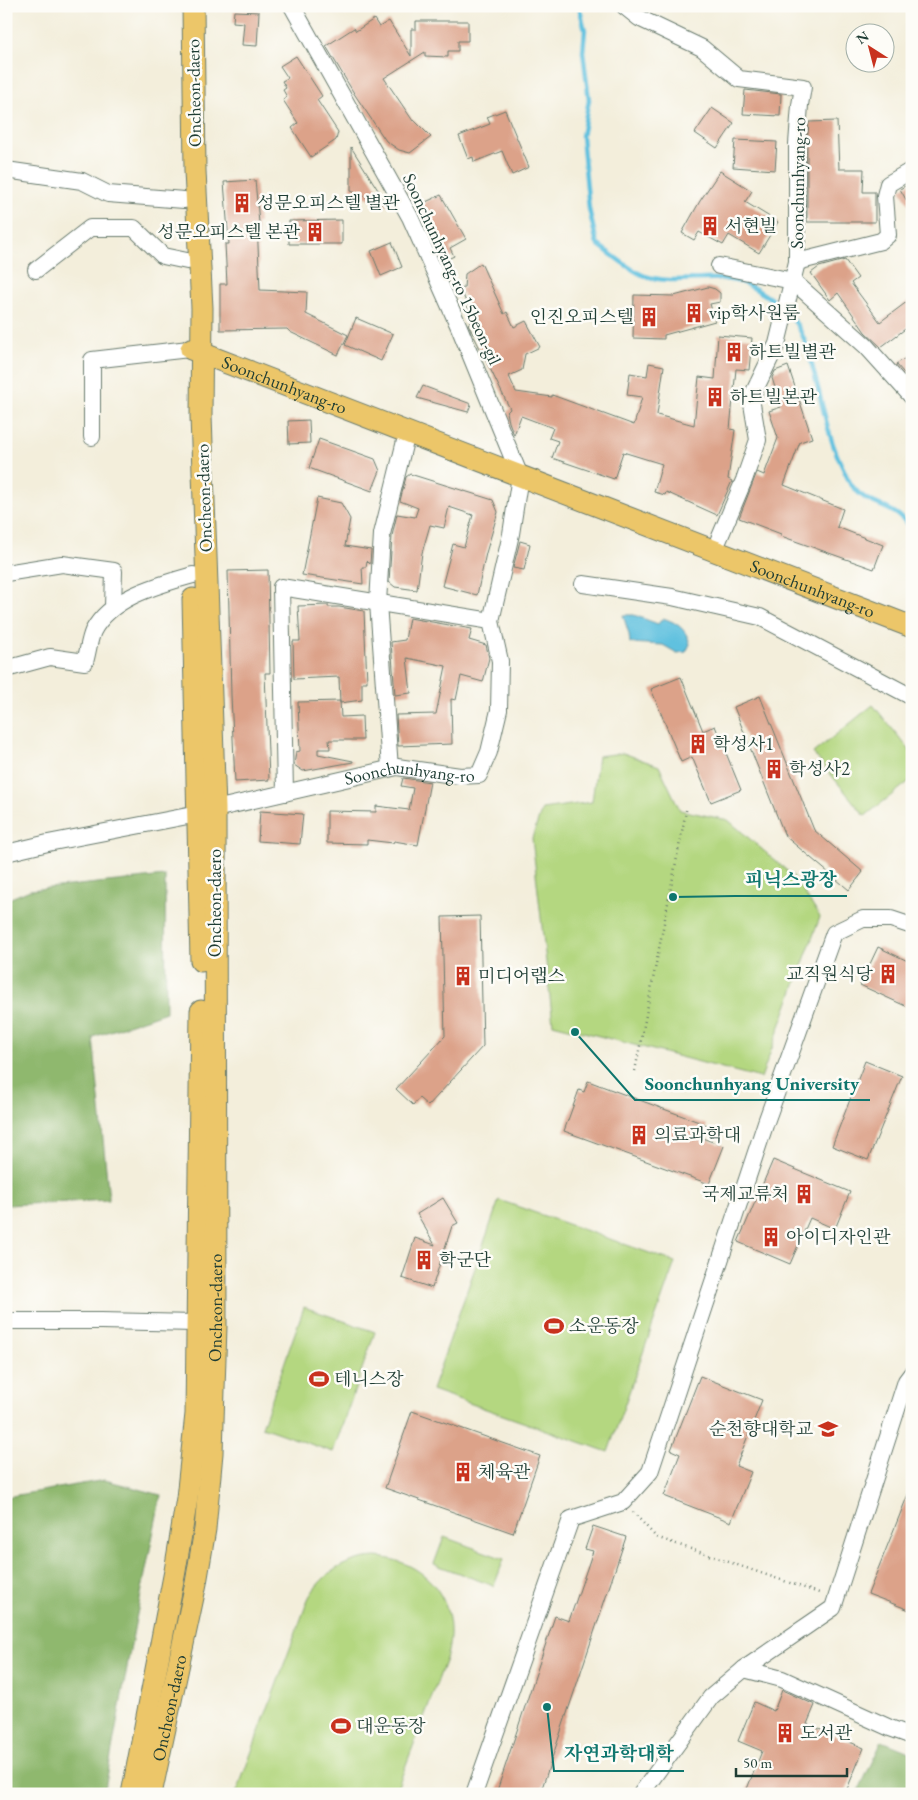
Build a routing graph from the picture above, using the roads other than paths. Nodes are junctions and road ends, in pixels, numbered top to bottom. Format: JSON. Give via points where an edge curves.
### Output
{"nodes":[{"id":1,"x":179,"y":6,"type":"edge"},
{"id":2,"x":193,"y":6,"type":"edge"},
{"id":3,"x":292,"y":6,"type":"edge"},
{"id":4,"x":624,"y":6,"type":"edge"},
{"id":5,"x":6,"y":170,"type":"edge"},
{"id":6,"x":912,"y":170,"type":"edge"},
{"id":7,"x":184,"y":200,"type":"junction"},
{"id":8,"x":187,"y":261,"type":"junction"},
{"id":9,"x":797,"y":262,"type":"junction"},
{"id":10,"x":719,"y":266,"type":"dead end"},
{"id":11,"x":36,"y":270,"type":"dead end"},
{"id":12,"x":793,"y":281,"type":"junction"},
{"id":13,"x":195,"y":351,"type":"junction"},
{"id":14,"x":912,"y":397,"type":"edge"},
{"id":15,"x":407,"y":433,"type":"junction"},
{"id":16,"x":92,"y":437,"type":"dead end"},
{"id":17,"x":520,"y":476,"type":"junction"},
{"id":18,"x":714,"y":551,"type":"junction"},
{"id":19,"x":6,"y":573,"type":"edge"},
{"id":20,"x":193,"y":575,"type":"junction"},
{"id":21,"x":582,"y":584,"type":"dead end"},
{"id":22,"x":378,"y":603,"type":"junction"},
{"id":23,"x":113,"y":607,"type":"junction"},
{"id":24,"x":491,"y":621,"type":"junction"},
{"id":25,"x":912,"y":627,"type":"edge"},
{"id":26,"x":6,"y":669,"type":"edge"},
{"id":27,"x":912,"y":697,"type":"edge"},
{"id":28,"x":390,"y":768,"type":"junction"},
{"id":29,"x":286,"y":793,"type":"junction"},
{"id":30,"x":207,"y":811,"type":"junction"},
{"id":31,"x":6,"y":853,"type":"edge"},
{"id":32,"x":912,"y":926,"type":"edge"},
{"id":33,"x":6,"y":1321,"type":"edge"},
{"id":34,"x":196,"y":1324,"type":"junction"},
{"id":35,"x":912,"y":1374,"type":"edge"},
{"id":36,"x":772,"y":1650,"type":"junction"},
{"id":37,"x":744,"y":1669,"type":"junction"},
{"id":38,"x":774,"y":1677,"type":"junction"},
{"id":39,"x":912,"y":1736,"type":"edge"},
{"id":40,"x":132,"y":1794,"type":"edge"},
{"id":41,"x":151,"y":1794,"type":"edge"},
{"id":42,"x":474,"y":1794,"type":"edge"},
{"id":43,"x":641,"y":1794,"type":"edge"}],
"edges":[{"from":1,"to":7,"type":"main road","name":"Oncheon-daero"},
{"from":2,"to":13,"type":"main road","name":"Oncheon-daero","via":[[202,308]]},
{"from":3,"to":17,"type":"street","name":"Soonchunhyang-ro 15beon-gil","via":[[410,217]]},
{"from":4,"to":9,"type":"street","name":"Soonchunhyang-ro","via":[[639,18],[702,48],[739,79],[803,87],[797,144]]},
{"from":5,"to":7,"type":"street","via":[[82,181],[108,194]]},
{"from":6,"to":9,"type":"street","name":"Soonchunhyang-ro","via":[[888,184],[885,196],[888,235],[881,241]]},
{"from":7,"to":8,"type":"main road","name":"Oncheon-daero"},
{"from":8,"to":11,"type":"street","via":[[163,256],[134,228],[90,228]]},
{"from":8,"to":13,"type":"main road","name":"Oncheon-daero"},
{"from":9,"to":12,"type":"street","name":"Soonchunhyang-ro"},
{"from":10,"to":12,"type":"street"},
{"from":12,"to":14,"type":"street","via":[[866,346]]},
{"from":12,"to":18,"type":"street","name":"Soonchunhyang-ro","via":[[777,344],[751,398],[758,440]]},
{"from":13,"to":15,"type":"main road","name":"Soonchunhyang-ro"},
{"from":13,"to":16,"type":"street","via":[[92,360]]},
{"from":13,"to":20,"type":"main road","name":"Oncheon-daero"},
{"from":13,"to":30,"type":"main road","name":"Oncheon-daero","via":[[201,416]]},
{"from":15,"to":17,"type":"main road","name":"Soonchunhyang-ro"},
{"from":15,"to":22,"type":"street","via":[[382,534]]},
{"from":17,"to":18,"type":"main road","name":"Soonchunhyang-ro"},
{"from":17,"to":24,"type":"street","name":"Soonchunhyang-ro","via":[[511,534]]},
{"from":18,"to":25,"type":"main road","name":"Soonchunhyang-ro"},
{"from":19,"to":23,"type":"street","via":[[62,564],[114,571]]},
{"from":20,"to":23,"type":"street","name":"Oncheon-daero","via":[[154,586]]},
{"from":20,"to":30,"type":"main road","name":"Oncheon-daero"},
{"from":21,"to":27,"type":"street","via":[[672,597],[760,617]]},
{"from":22,"to":24,"type":"street"},
{"from":22,"to":28,"type":"street"},
{"from":22,"to":29,"type":"street","via":[[282,588]]},
{"from":23,"to":26,"type":"street","name":"Oncheon-daero","via":[[94,631],[85,662],[50,657]]},
{"from":24,"to":28,"type":"street","name":"Soonchunhyang-ro","via":[[500,661],[499,710],[490,752],[479,775]]},
{"from":28,"to":29,"type":"street","name":"Soonchunhyang-ro"},
{"from":29,"to":30,"type":"street","name":"Soonchunhyang-ro"},
{"from":30,"to":31,"type":"street"},
{"from":30,"to":34,"type":"main road","name":"Oncheon-daero"},
{"from":30,"to":41,"type":"main road","name":"Oncheon-daero","via":[[216,1326],[212,1453],[196,1583]]},
{"from":32,"to":42,"type":"street","via":[[891,919],[863,919],[834,933],[766,1122],[650,1472],[623,1502],[571,1519]]},
{"from":33,"to":34,"type":"street"},
{"from":34,"to":40,"type":"main road","name":"Oncheon-daero","via":[[196,1414],[187,1498]]},
{"from":35,"to":36,"type":"street","via":[[906,1381],[833,1608]]},
{"from":36,"to":37,"type":"street"},
{"from":36,"to":38,"type":"street"},
{"from":37,"to":38,"type":"street"},
{"from":37,"to":43,"type":"street","via":[[711,1696]]},
{"from":38,"to":39,"type":"street"}]}
